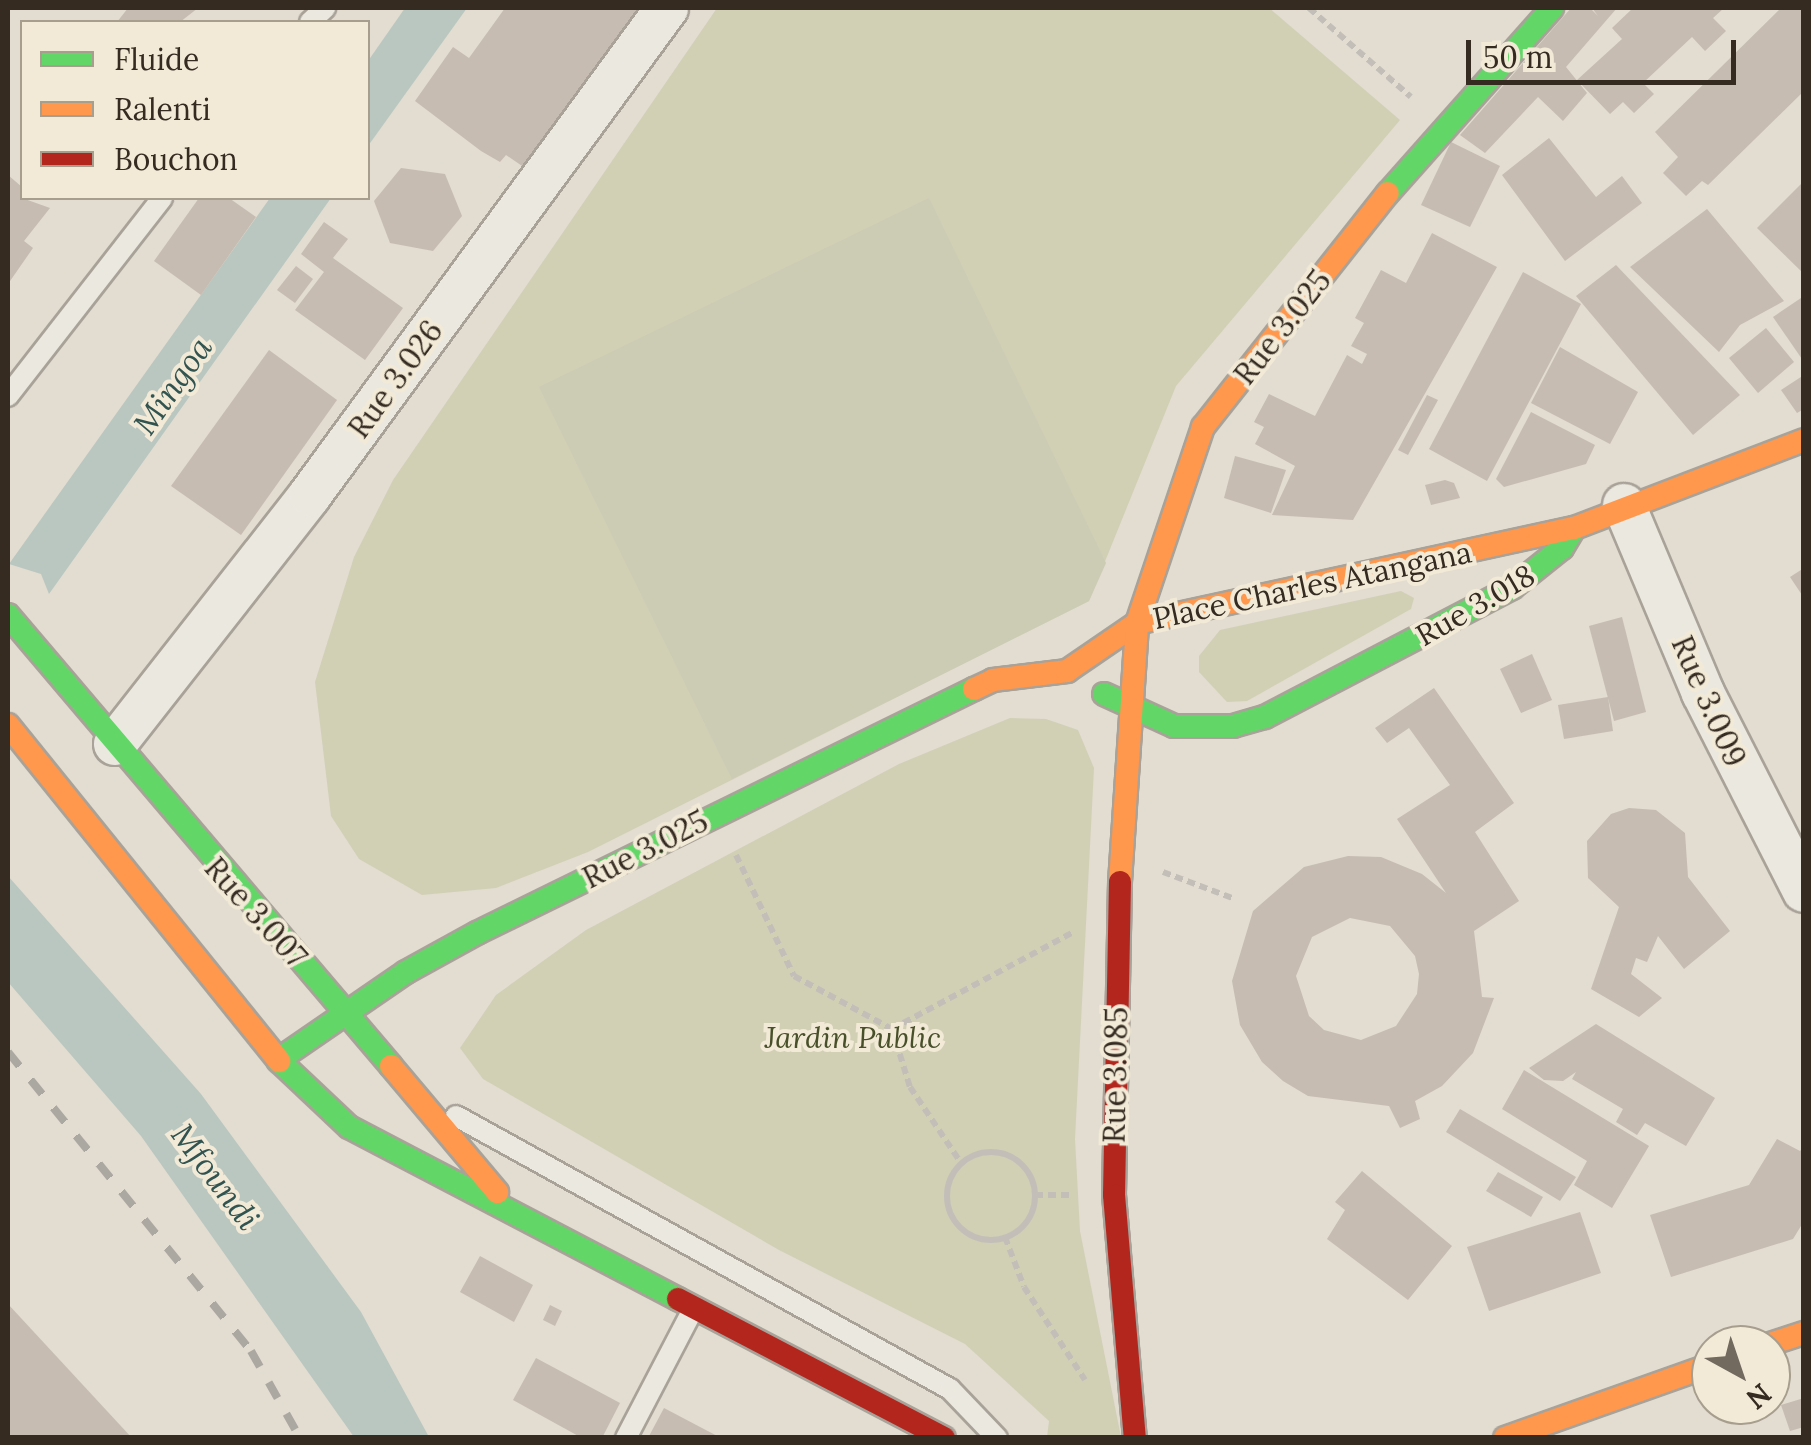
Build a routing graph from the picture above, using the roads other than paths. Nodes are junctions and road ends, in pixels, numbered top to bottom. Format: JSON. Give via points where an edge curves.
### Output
{"nodes":[{"id":1,"x":667,"y":8,"type":"edge"},
{"id":2,"x":1552,"y":8,"type":"edge"},
{"id":3,"x":160,"y":200,"type":"edge"},
{"id":4,"x":8,"y":396,"type":"edge"},
{"id":5,"x":1804,"y":440,"type":"edge"},
{"id":6,"x":1624,"y":506,"type":"junction"},
{"id":7,"x":1574,"y":528,"type":"junction"},
{"id":8,"x":8,"y":615,"type":"edge"},
{"id":9,"x":1137,"y":623,"type":"junction"},
{"id":10,"x":1068,"y":671,"type":"junction"},
{"id":11,"x":1133,"y":712,"type":"junction"},
{"id":12,"x":8,"y":726,"type":"edge"},
{"id":13,"x":115,"y":744,"type":"junction"},
{"id":14,"x":1804,"y":891,"type":"edge"},
{"id":15,"x":345,"y":1012,"type":"junction"},
{"id":16,"x":278,"y":1060,"type":"junction"},
{"id":17,"x":422,"y":1105,"type":"junction"},
{"id":18,"x":508,"y":1206,"type":"junction"},
{"id":19,"x":696,"y":1305,"type":"junction"},
{"id":20,"x":1691,"y":1372,"type":"edge"},
{"id":21,"x":626,"y":1438,"type":"edge"},
{"id":22,"x":944,"y":1438,"type":"edge"},
{"id":23,"x":998,"y":1438,"type":"edge"},
{"id":24,"x":1135,"y":1438,"type":"edge"},
{"id":25,"x":1505,"y":1438,"type":"edge"}],
"edges":[{"from":1,"to":13,"type":"street","name":"Rue 3.026","via":[[310,494]]},
{"from":2,"to":9,"type":"street","name":"Rue 3.025","via":[[1442,125],[1203,427]]},
{"from":3,"to":4,"type":"lane"},
{"from":5,"to":6,"type":"street","name":"Rue 3.018"},
{"from":6,"to":7,"type":"street","name":"Rue 3.018"},
{"from":6,"to":14,"type":"street","name":"Rue 3.009","via":[[1703,694]]},
{"from":7,"to":9,"type":"street","name":"Place Charles Atangana"},
{"from":7,"to":11,"type":"street","name":"Rue 3.018","via":[[1562,548],[1512,588],[1265,717],[1174,726]]},
{"from":8,"to":13,"type":"street","name":"Rue 3.007"},
{"from":9,"to":10,"type":"street","name":"Rue 3.025"},
{"from":9,"to":11,"type":"street","name":"Place Charles Atangana"},
{"from":10,"to":11,"type":"street"},
{"from":10,"to":15,"type":"street","name":"Rue 3.025","via":[[993,680],[477,933]]},
{"from":11,"to":24,"type":"street","name":"Rue 3.085","via":[[1118,909],[1114,1195]]},
{"from":12,"to":16,"type":"street","name":"Rue 3.007"},
{"from":13,"to":15,"type":"street","name":"Rue 3.007"},
{"from":15,"to":16,"type":"street","name":"Rue 3.025"},
{"from":15,"to":17,"type":"street","name":"Rue 3.007"},
{"from":16,"to":18,"type":"street","name":"Rue 3.007","via":[[349,1127],[391,1154]]},
{"from":17,"to":18,"type":"street","name":"Rue 3.007"},
{"from":17,"to":23,"type":"lane","via":[[466,1121],[950,1389]]},
{"from":18,"to":19,"type":"street","name":"Rue 3.007"},
{"from":19,"to":21,"type":"lane"},
{"from":19,"to":22,"type":"street","name":"Rue 3.007"},
{"from":20,"to":25,"type":"street"}]}
